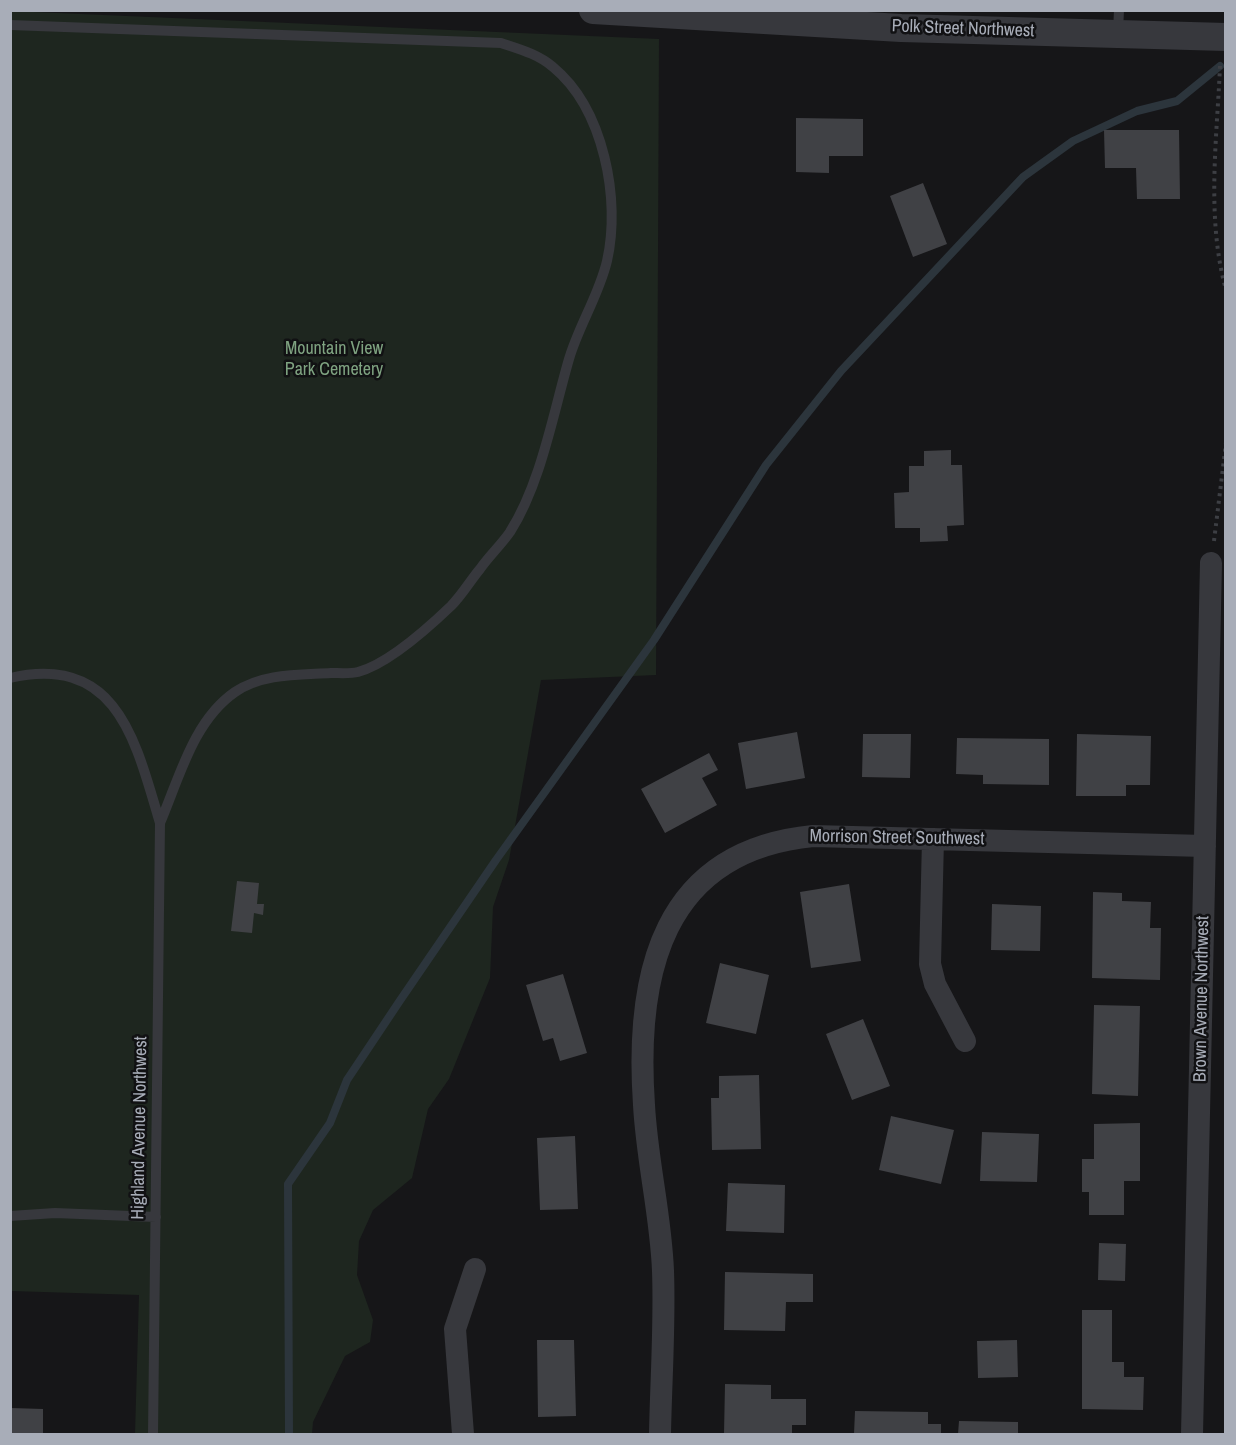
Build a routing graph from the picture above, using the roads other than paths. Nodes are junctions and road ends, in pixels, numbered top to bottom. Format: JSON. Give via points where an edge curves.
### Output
{"nodes":[{"id":1,"x":593,"y":10,"type":"edge"},
{"id":2,"x":774,"y":15,"type":"edge"},
{"id":3,"x":1118,"y":22,"type":"edge"},
{"id":4,"x":10,"y":25,"type":"edge"},
{"id":5,"x":1226,"y":37,"type":"edge"},
{"id":6,"x":1211,"y":563,"type":"road end"},
{"id":7,"x":10,"y":678,"type":"edge"},
{"id":8,"x":160,"y":823,"type":"junction"},
{"id":9,"x":933,"y":838,"type":"junction"},
{"id":10,"x":1205,"y":846,"type":"junction"},
{"id":11,"x":965,"y":1041,"type":"dead end"},
{"id":12,"x":10,"y":1216,"type":"edge"},
{"id":13,"x":156,"y":1217,"type":"junction"},
{"id":14,"x":475,"y":1269,"type":"dead end"},
{"id":15,"x":153,"y":1434,"type":"edge"},
{"id":16,"x":463,"y":1434,"type":"edge"},
{"id":17,"x":660,"y":1434,"type":"edge"},
{"id":18,"x":1192,"y":1434,"type":"edge"}],
"edges":[{"from":1,"to":2,"type":"street","name":"Polk Street Northwest"},
{"from":2,"to":3,"type":"street","name":"Polk Street Northwest","via":[[945,29]]},
{"from":3,"to":5,"type":"street","name":"Polk Street Northwest"},
{"from":4,"to":8,"type":"lane","via":[[501,43],[530,52],[554,67],[593,126],[609,173],[612,234],[606,264],[570,356],[528,494],[509,532],[453,604],[404,648],[358,672],[280,675],[234,693],[189,749]]},
{"from":6,"to":10,"type":"street","name":"Brown Avenue Northwest"},
{"from":7,"to":8,"type":"lane","via":[[58,674],[101,693],[134,739]]},
{"from":8,"to":13,"type":"lane","name":"Highland Avenue Northwest"},
{"from":9,"to":10,"type":"street","name":"Morrison Street Southwest"},
{"from":9,"to":11,"type":"street","via":[[930,964],[935,984]]},
{"from":9,"to":17,"type":"street","name":"Morrison Street Southwest","via":[[813,836],[754,847],[697,886],[659,946],[650,976],[642,1035],[644,1105],[663,1272]]},
{"from":10,"to":18,"type":"street","name":"Brown Avenue Northwest"},
{"from":12,"to":13,"type":"lane"},
{"from":13,"to":15,"type":"lane","name":"Highland Avenue Northwest"},
{"from":14,"to":16,"type":"street","via":[[455,1329]]}]}
